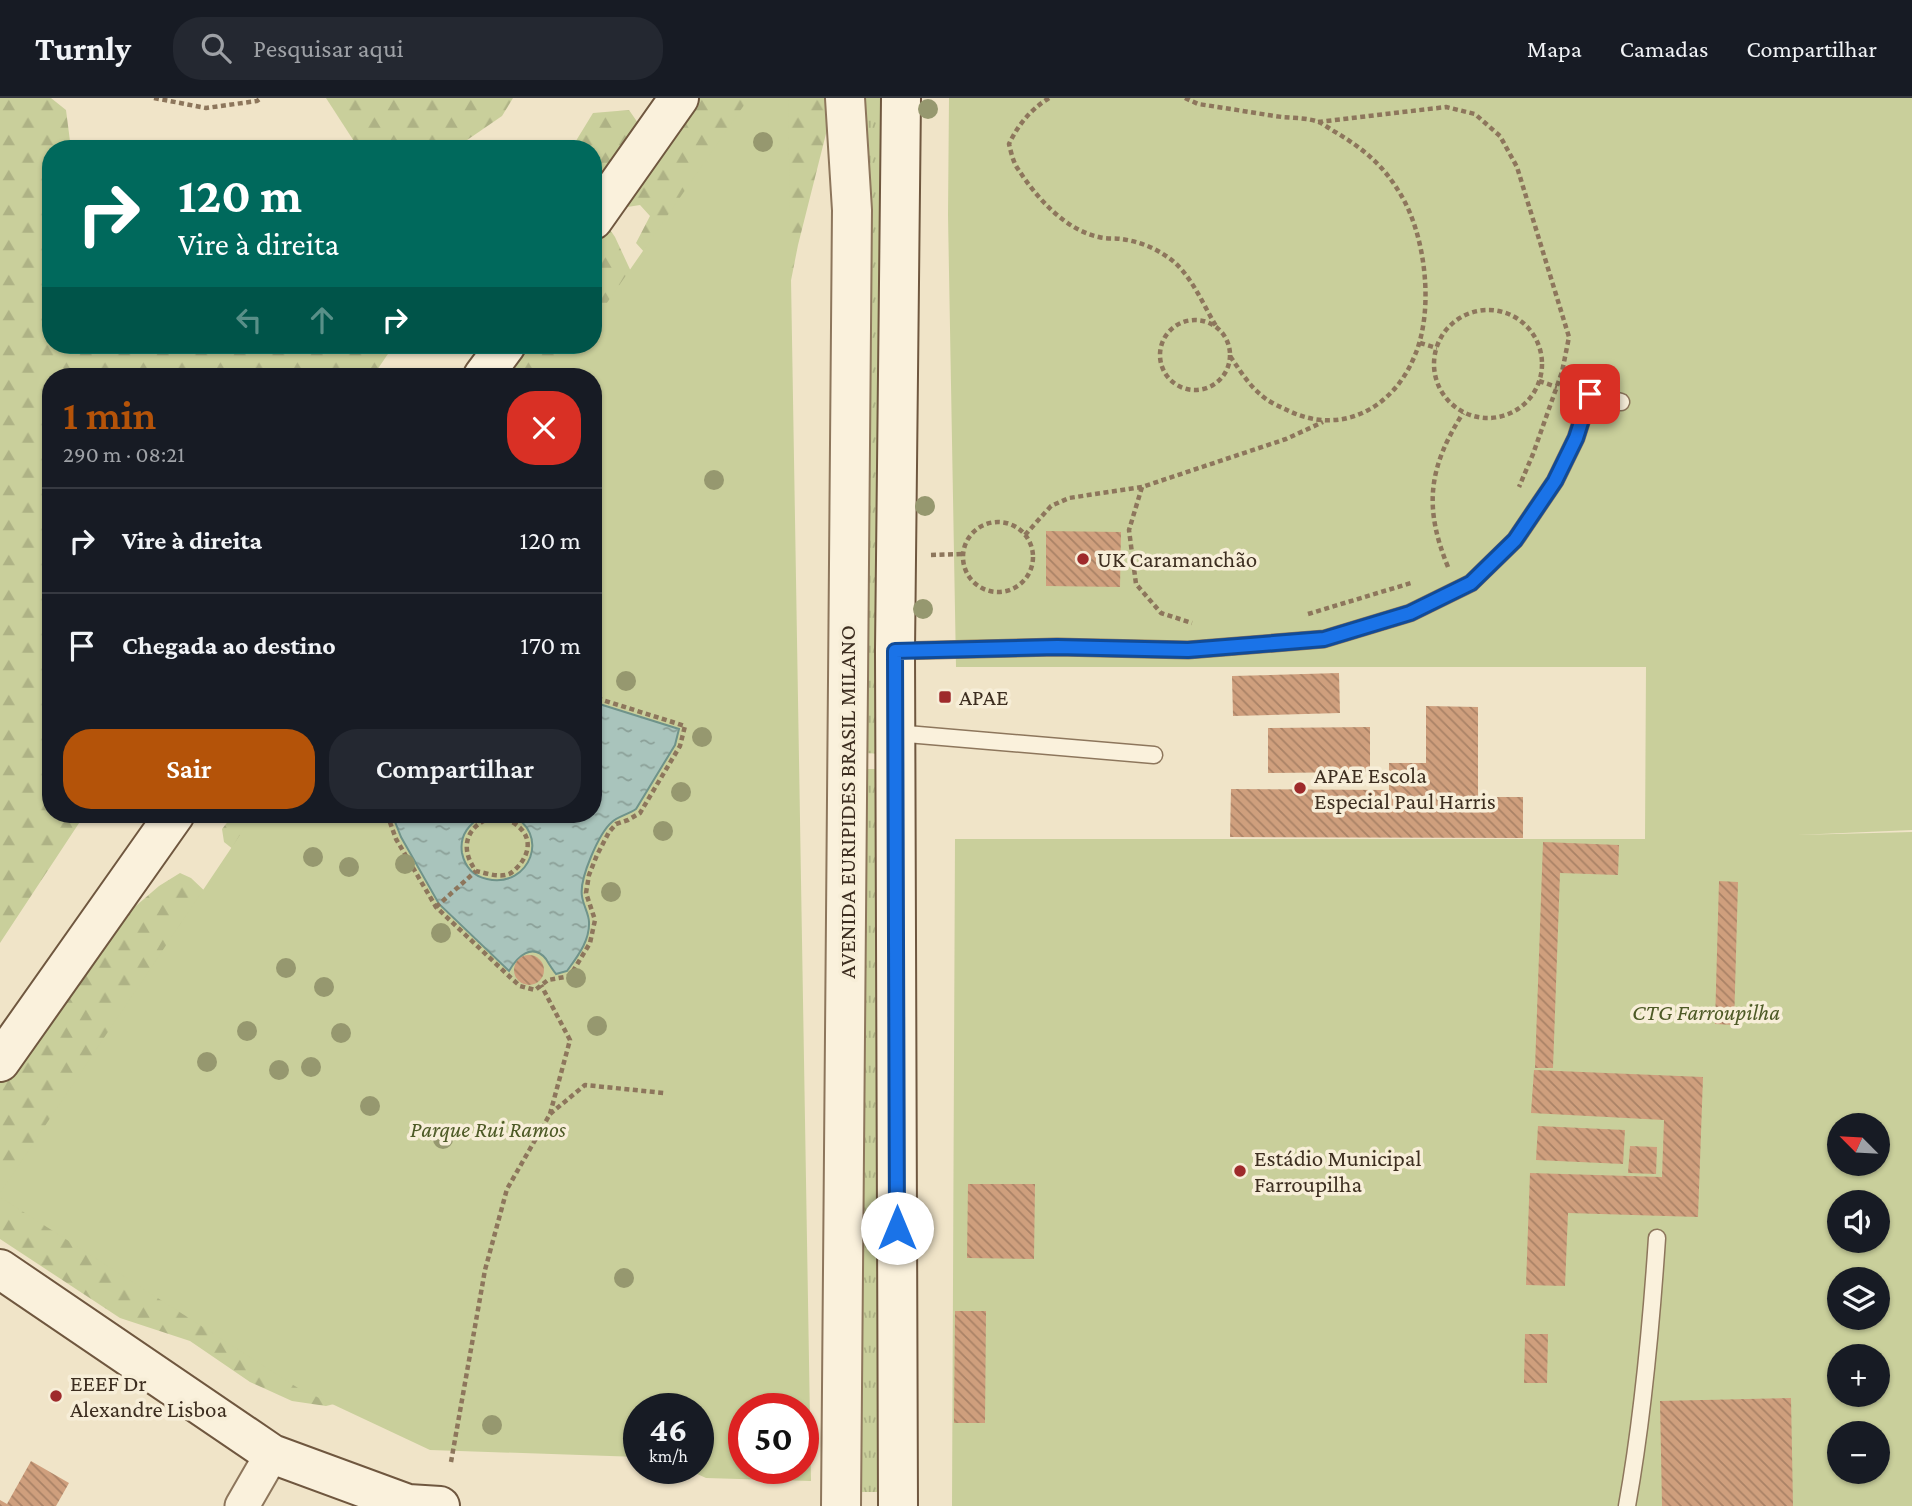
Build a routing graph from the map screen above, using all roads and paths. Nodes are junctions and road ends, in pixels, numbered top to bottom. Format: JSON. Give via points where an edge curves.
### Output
{"nodes":[{"id":1,"x":154,"y":98,"type":"edge"},
{"id":2,"x":261,"y":98,"type":"edge"},
{"id":3,"x":680,"y":98,"type":"edge"},
{"id":4,"x":845,"y":98,"type":"edge"},
{"id":5,"x":901,"y":98,"type":"edge"},
{"id":6,"x":1049,"y":98,"type":"edge"},
{"id":7,"x":1185,"y":98,"type":"edge"},
{"id":8,"x":1318,"y":122,"type":"junction"},
{"id":9,"x":602,"y":207,"type":"edge"},
{"id":10,"x":1216,"y":326,"type":"junction"},
{"id":11,"x":1420,"y":343,"type":"junction"},
{"id":12,"x":1437,"y":348,"type":"junction"},
{"id":13,"x":1230,"y":356,"type":"junction"},
{"id":14,"x":1539,"y":381,"type":"junction"},
{"id":15,"x":1557,"y":387,"type":"junction"},
{"id":16,"x":1621,"y":402,"type":"dead end"},
{"id":17,"x":1464,"y":413,"type":"junction"},
{"id":18,"x":1324,"y":422,"type":"junction"},
{"id":19,"x":1142,"y":487,"type":"junction"},
{"id":20,"x":1517,"y":491,"type":"dead end"},
{"id":21,"x":1025,"y":535,"type":"junction"},
{"id":22,"x":963,"y":554,"type":"junction"},
{"id":23,"x":931,"y":555,"type":"dead end"},
{"id":24,"x":1458,"y":558,"type":"dead end"},
{"id":25,"x":1448,"y":567,"type":"junction"},
{"id":26,"x":1438,"y":571,"type":"dead end"},
{"id":27,"x":1420,"y":580,"type":"dead end"},
{"id":28,"x":1303,"y":615,"type":"dead end"},
{"id":29,"x":1203,"y":624,"type":"dead end"},
{"id":30,"x":895,"y":651,"type":"junction"},
{"id":31,"x":602,"y":700,"type":"edge"},
{"id":32,"x":895,"y":733,"type":"junction"},
{"id":33,"x":1154,"y":755,"type":"dead end"},
{"id":34,"x":169,"y":823,"type":"edge"},
{"id":35,"x":390,"y":823,"type":"edge"},
{"id":36,"x":478,"y":823,"type":"edge"},
{"id":37,"x":515,"y":823,"type":"edge"},
{"id":38,"x":476,"y":871,"type":"junction"},
{"id":39,"x":436,"y":907,"type":"junction"},
{"id":40,"x":541,"y":985,"type":"junction"},
{"id":41,"x":0,"y":1062,"type":"edge"},
{"id":42,"x":664,"y":1093,"type":"dead end"},
{"id":43,"x":550,"y":1114,"type":"junction"},
{"id":44,"x":1657,"y":1238,"type":"dead end"},
{"id":45,"x":0,"y":1269,"type":"edge"},
{"id":46,"x":272,"y":1454,"type":"junction"},
{"id":47,"x":451,"y":1462,"type":"dead end"},
{"id":48,"x":242,"y":1506,"type":"edge"},
{"id":49,"x":440,"y":1506,"type":"edge"},
{"id":50,"x":841,"y":1506,"type":"edge"},
{"id":51,"x":898,"y":1506,"type":"edge"},
{"id":52,"x":1627,"y":1506,"type":"edge"}],
"edges":[{"from":1,"to":2,"type":"path","via":[[206,108]]},
{"from":3,"to":9,"type":"main road"},
{"from":4,"to":50,"type":"main road","name":"AVENIDA EURIPIDES BRASIL MILANO","via":[[852,210]]},
{"from":5,"to":30,"type":"main road"},
{"from":6,"to":10,"type":"path","via":[[1018,125],[1009,144],[1016,167],[1058,216],[1079,230],[1143,244],[1168,257],[1185,274]]},
{"from":7,"to":8,"type":"path","via":[[1198,104]]},
{"from":8,"to":11,"type":"path","via":[[1362,149],[1402,196],[1424,263],[1426,295]]},
{"from":8,"to":15,"type":"path","via":[[1446,107],[1475,114],[1500,136],[1517,167],[1569,337]]},
{"from":10,"to":13,"type":"path","via":[[1229,344]]},
{"from":10,"to":13,"type":"path","via":[[1196,319],[1175,326],[1162,343],[1162,366],[1177,384],[1200,389],[1221,378]]},
{"from":11,"to":12,"type":"path"},
{"from":11,"to":18,"type":"path","via":[[1400,384],[1381,403],[1353,417]]},
{"from":12,"to":14,"type":"path","via":[[1451,325],[1465,315],[1500,312],[1517,318],[1539,346]]},
{"from":12,"to":17,"type":"path","via":[[1434,374],[1440,391]]},
{"from":13,"to":18,"type":"path","via":[[1260,394],[1298,416]]},
{"from":14,"to":15,"type":"path"},
{"from":14,"to":17,"type":"path","via":[[1518,410],[1502,417],[1484,419]]},
{"from":15,"to":20,"type":"path"},
{"from":16,"to":30,"type":"lane","via":[[1590,394],[1555,481],[1515,540],[1471,583],[1410,613],[1324,639],[1188,650]]},
{"from":17,"to":25,"type":"path","via":[[1436,468],[1433,495],[1433,522]]},
{"from":18,"to":19,"type":"path"},
{"from":19,"to":21,"type":"path","via":[[1069,498],[1051,506]]},
{"from":19,"to":29,"type":"path","via":[[1129,530],[1136,584],[1161,613]]},
{"from":21,"to":22,"type":"path","via":[[1005,523],[982,526],[972,533]]},
{"from":21,"to":22,"type":"path","via":[[1031,545],[1031,569],[1008,591],[996,593],[976,585],[968,576]]},
{"from":22,"to":23,"type":"path"},
{"from":24,"to":25,"type":"path"},
{"from":25,"to":26,"type":"path"},
{"from":27,"to":28,"type":"path"},
{"from":30,"to":32,"type":"main road"},
{"from":31,"to":40,"type":"path","via":[[685,726],[680,746],[640,813],[616,824],[597,855],[586,893],[595,920],[590,943],[570,976]]},
{"from":32,"to":33,"type":"lane"},
{"from":32,"to":51,"type":"main road"},
{"from":34,"to":41,"type":"main road"},
{"from":35,"to":39,"type":"path"},
{"from":36,"to":38,"type":"path","via":[[468,839],[467,851]]},
{"from":37,"to":38,"type":"path","via":[[528,842],[526,856],[517,868],[508,875]]},
{"from":38,"to":39,"type":"path"},
{"from":39,"to":40,"type":"path","via":[[520,986],[534,990]]},
{"from":40,"to":43,"type":"path","via":[[570,1040]]},
{"from":42,"to":43,"type":"path","via":[[585,1085]]},
{"from":43,"to":47,"type":"path","via":[[507,1189],[485,1270]]},
{"from":44,"to":52,"type":"lane","via":[[1640,1429]]},
{"from":45,"to":46,"type":"main road"},
{"from":46,"to":48,"type":"street"},
{"from":46,"to":49,"type":"main road","via":[[408,1504]]}]}
